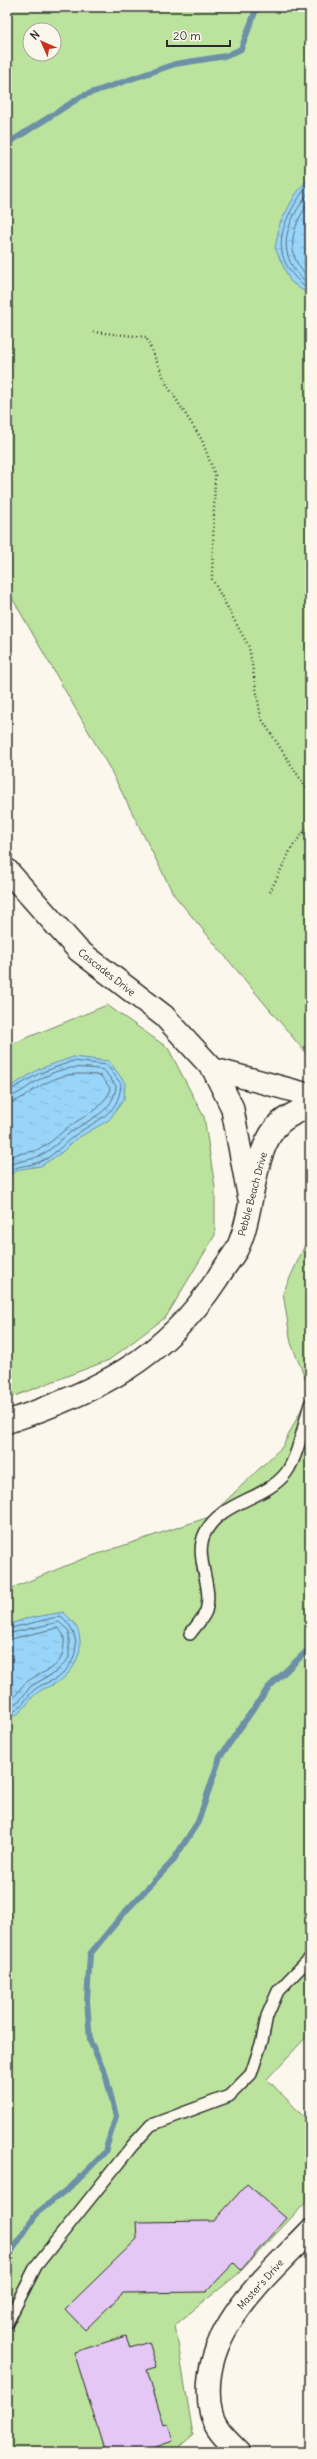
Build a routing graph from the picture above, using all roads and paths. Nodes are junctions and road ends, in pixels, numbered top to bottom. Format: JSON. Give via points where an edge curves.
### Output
{"nodes":[{"id":1,"x":93,"y":332,"type":"dead end"},
{"id":2,"x":310,"y":794,"type":"edge"},
{"id":3,"x":310,"y":824,"type":"edge"},
{"id":4,"x":7,"y":870,"type":"edge"},
{"id":5,"x":270,"y":892,"type":"dead end"},
{"id":6,"x":213,"y":1068,"type":"junction"},
{"id":7,"x":310,"y":1095,"type":"edge"},
{"id":8,"x":310,"y":1106,"type":"edge"},
{"id":9,"x":251,"y":1208,"type":"junction"},
{"id":10,"x":310,"y":1404,"type":"edge"},
{"id":11,"x":7,"y":1422,"type":"edge"},
{"id":12,"x":190,"y":1634,"type":"dead end"},
{"id":13,"x":310,"y":1958,"type":"edge"},
{"id":14,"x":310,"y":2231,"type":"edge"},
{"id":15,"x":7,"y":2323,"type":"edge"},
{"id":16,"x":239,"y":2452,"type":"edge"}],
"edges":[{"from":1,"to":2,"type":"path","via":[[146,337],[167,385],[202,440],[215,475],[212,579],[249,647],[261,718]]},
{"from":3,"to":5,"type":"path","via":[[292,848]]},
{"from":4,"to":6,"type":"street","name":"Cascades Drive","via":[[78,950],[164,1016]]},
{"from":6,"to":7,"type":"street"},
{"from":6,"to":9,"type":"street","via":[[232,1107]]},
{"from":8,"to":9,"type":"street","name":"Pebble Beach Drive","via":[[281,1122],[268,1140],[260,1160]]},
{"from":9,"to":11,"type":"street","name":"Pebble Beach Drive","via":[[237,1248],[211,1287],[189,1318],[150,1354],[103,1384]]},
{"from":10,"to":12,"type":"lane","via":[[287,1472],[273,1486],[219,1515],[204,1534],[202,1551],[208,1594],[206,1612]]},
{"from":13,"to":15,"type":"lane","via":[[278,1991],[251,2074],[228,2096],[151,2125],[36,2266]]},
{"from":14,"to":16,"type":"street","name":"Master's Drive","via":[[237,2309],[218,2343],[209,2382],[211,2414],[222,2435]]}]}
